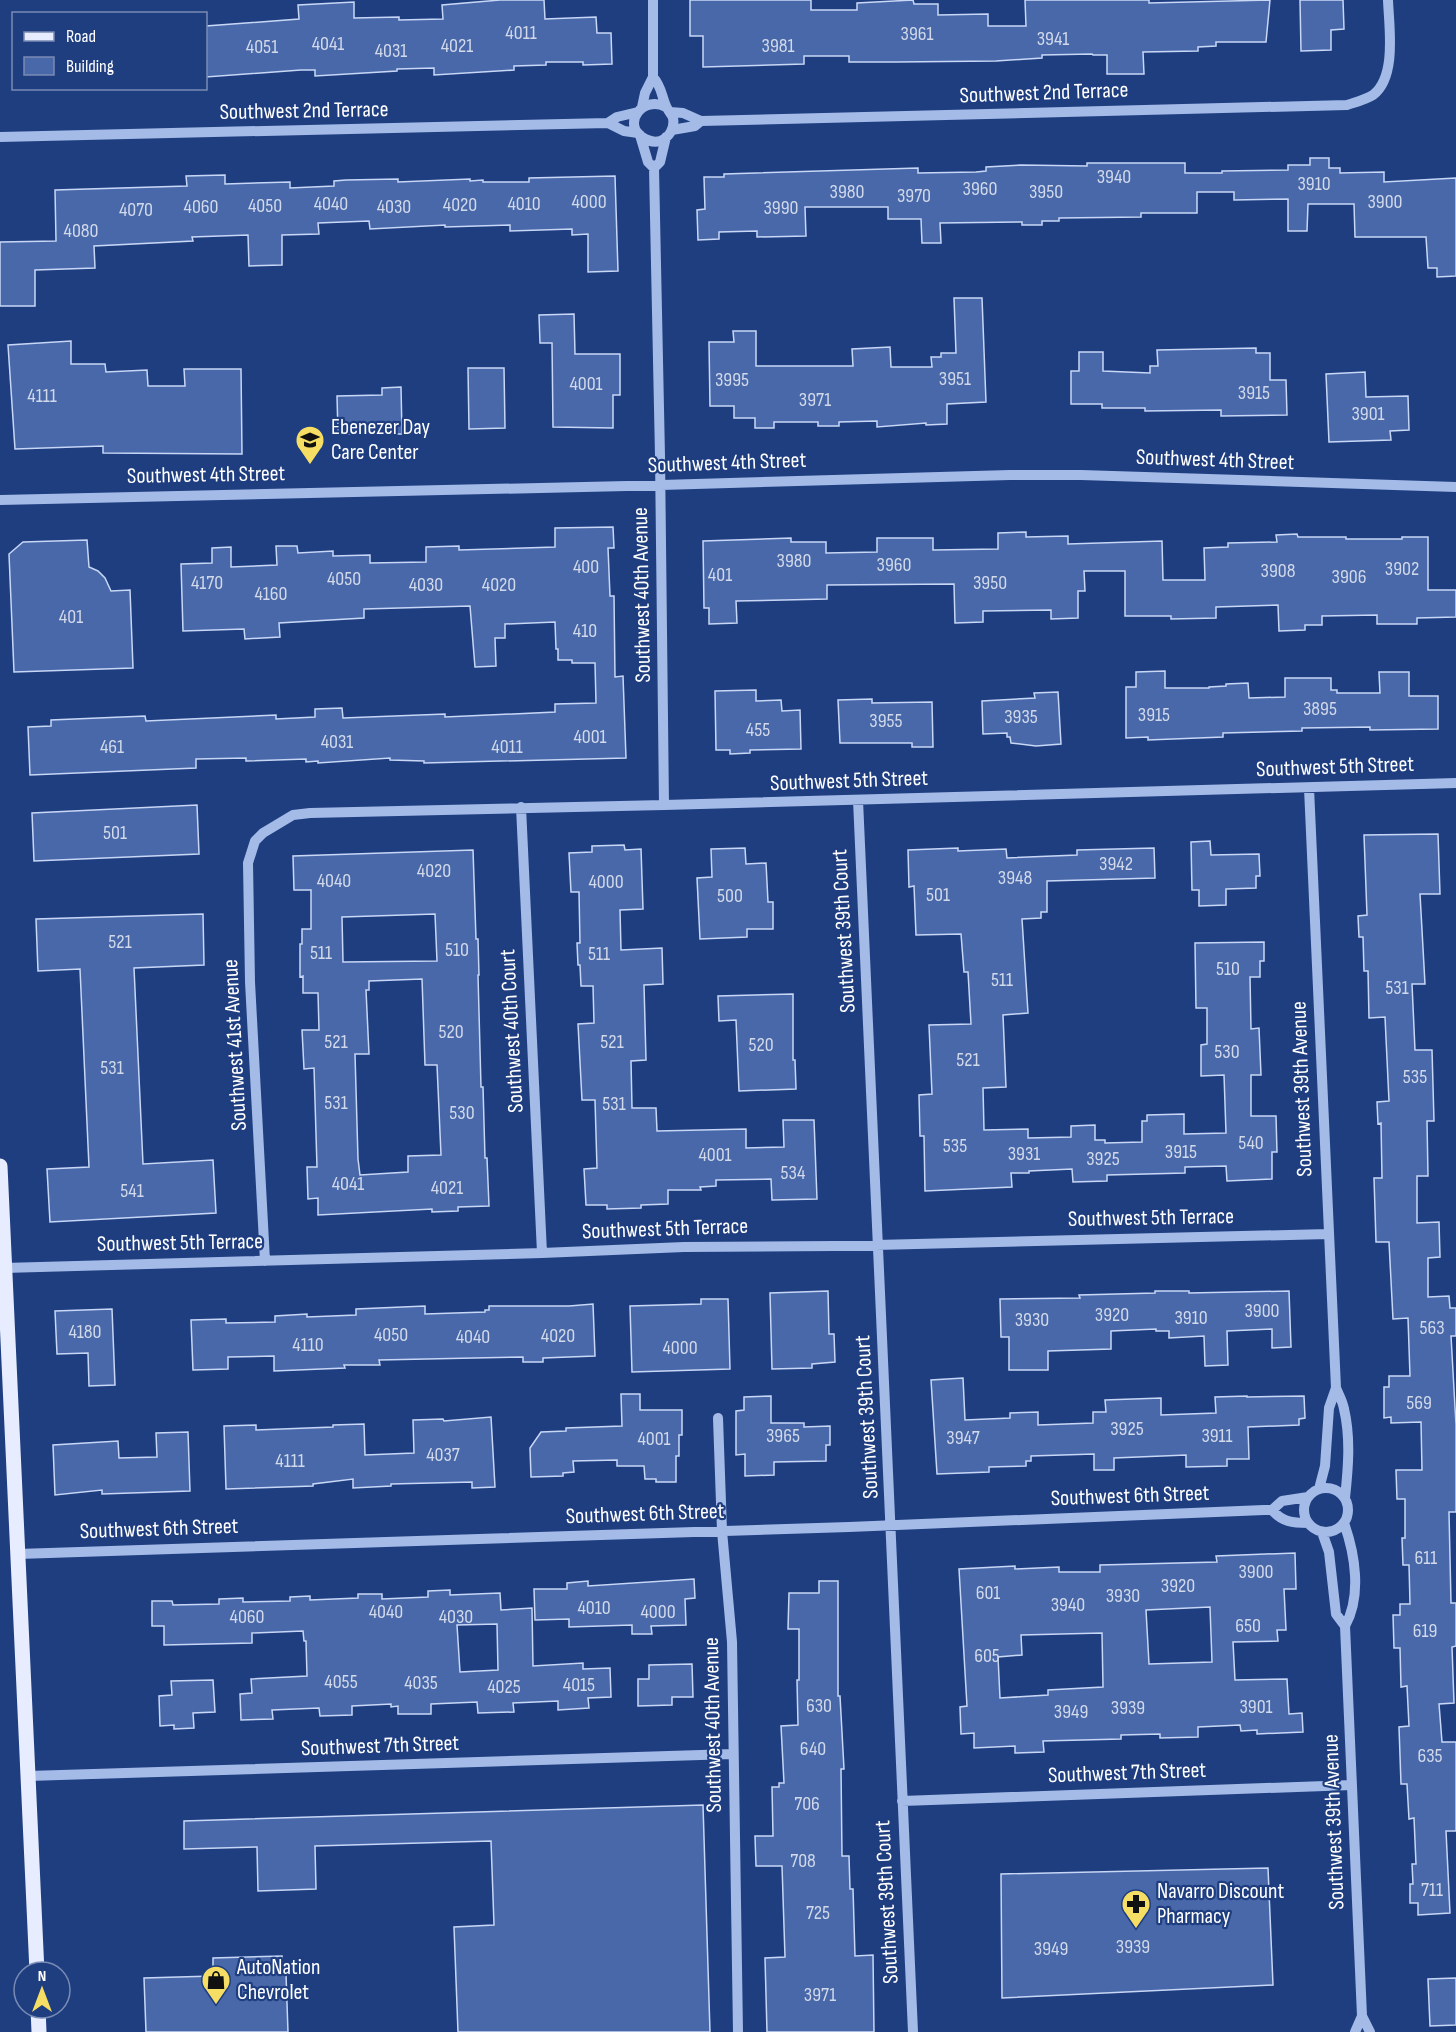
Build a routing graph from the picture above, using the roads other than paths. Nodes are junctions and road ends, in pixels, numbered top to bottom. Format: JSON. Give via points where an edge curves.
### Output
{"nodes":[{"id":1,"x":653,"y":0,"type":"edge"},
{"id":2,"x":1388,"y":0,"type":"edge"},
{"id":3,"x":653,"y":77,"type":"junction"},
{"id":4,"x":640,"y":109,"type":"junction"},
{"id":5,"x":668,"y":110,"type":"junction"},
{"id":6,"x":701,"y":121,"type":"junction"},
{"id":7,"x":608,"y":123,"type":"junction"},
{"id":8,"x":639,"y":134,"type":"junction"},
{"id":9,"x":669,"y":134,"type":"junction"},
{"id":10,"x":0,"y":137,"type":"edge"},
{"id":11,"x":654,"y":168,"type":"junction"},
{"id":12,"x":660,"y":485,"type":"junction"},
{"id":13,"x":1456,"y":487,"type":"edge"},
{"id":14,"x":0,"y":500,"type":"edge"},
{"id":15,"x":1456,"y":783,"type":"edge"},
{"id":16,"x":1310,"y":788,"type":"junction"},
{"id":17,"x":858,"y":800,"type":"junction"},
{"id":18,"x":664,"y":805,"type":"junction"},
{"id":19,"x":521,"y":807,"type":"junction"},
{"id":20,"x":263,"y":833,"type":"joint"},
{"id":21,"x":0,"y":1167,"type":"edge"},
{"id":22,"x":1,"y":1204,"type":"edge"},
{"id":23,"x":1328,"y":1234,"type":"junction"},
{"id":24,"x":878,"y":1244,"type":"junction"},
{"id":25,"x":542,"y":1253,"type":"junction"},
{"id":26,"x":265,"y":1261,"type":"junction"},
{"id":27,"x":4,"y":1268,"type":"junction"},
{"id":28,"x":1336,"y":1388,"type":"junction"},
{"id":29,"x":718,"y":1418,"type":"dead end"},
{"id":30,"x":1319,"y":1489,"type":"junction"},
{"id":31,"x":1308,"y":1497,"type":"junction"},
{"id":32,"x":1345,"y":1498,"type":"junction"},
{"id":33,"x":1272,"y":1510,"type":"junction"},
{"id":34,"x":1308,"y":1523,"type":"junction"},
{"id":35,"x":1344,"y":1523,"type":"junction"},
{"id":36,"x":892,"y":1524,"type":"junction"},
{"id":37,"x":722,"y":1531,"type":"junction"},
{"id":38,"x":1322,"y":1532,"type":"junction"},
{"id":39,"x":18,"y":1554,"type":"junction"},
{"id":40,"x":1345,"y":1626,"type":"junction"},
{"id":41,"x":733,"y":1754,"type":"junction"},
{"id":42,"x":28,"y":1776,"type":"junction"},
{"id":43,"x":1352,"y":1785,"type":"junction"},
{"id":44,"x":902,"y":1801,"type":"junction"},
{"id":45,"x":36,"y":1960,"type":"edge"},
{"id":46,"x":1362,"y":2016,"type":"junction"},
{"id":47,"x":738,"y":2032,"type":"edge"},
{"id":48,"x":913,"y":2032,"type":"edge"},
{"id":49,"x":1355,"y":2032,"type":"edge"},
{"id":50,"x":1370,"y":2032,"type":"edge"}],
"edges":[{"from":1,"to":3,"type":"street","name":"Southwest 40th Avenue"},
{"from":2,"to":6,"type":"street","name":"Southwest 2nd Terrace","via":[[1389,63],[1382,86],[1362,101],[1347,105]]},
{"from":3,"to":4,"type":"street","name":"Southwest 40th Avenue"},
{"from":3,"to":5,"type":"street","name":"Southwest 40th Avenue","via":[[660,84]]},
{"from":4,"to":5,"type":"street","via":[[654,103]]},
{"from":4,"to":7,"type":"street","name":"Southwest 2nd Terrace"},
{"from":4,"to":8,"type":"street","name":"Southwest 40th Avenue","via":[[635,124]]},
{"from":5,"to":6,"type":"street","name":"Southwest 2nd Terrace"},
{"from":5,"to":9,"type":"street","name":"Southwest 40th Avenue","via":[[673,118]]},
{"from":6,"to":9,"type":"street","name":"Southwest 2nd Terrace"},
{"from":7,"to":8,"type":"street","name":"Southwest 2nd Terrace"},
{"from":7,"to":10,"type":"street","name":"Southwest 2nd Terrace"},
{"from":8,"to":9,"type":"street","via":[[651,141]]},
{"from":8,"to":11,"type":"street","name":"Southwest 40th Avenue","via":[[648,162]]},
{"from":9,"to":11,"type":"street","name":"Southwest 40th Avenue","via":[[660,162]]},
{"from":11,"to":12,"type":"street","name":"Southwest 40th Avenue"},
{"from":12,"to":13,"type":"street","name":"Southwest 4th Street","via":[[1081,475]]},
{"from":12,"to":14,"type":"street","name":"Southwest 4th Street"},
{"from":12,"to":18,"type":"street","name":"Southwest 40th Avenue"},
{"from":15,"to":16,"type":"street","name":"Southwest 5th Street"},
{"from":16,"to":17,"type":"street","name":"Southwest 5th Street"},
{"from":16,"to":23,"type":"street","name":"Southwest 39th Avenue"},
{"from":17,"to":18,"type":"street","name":"Southwest 5th Street"},
{"from":17,"to":24,"type":"street","name":"Southwest 39th Court"},
{"from":18,"to":19,"type":"street","name":"Southwest 5th Street"},
{"from":19,"to":20,"type":"street","name":"Southwest 5th Street","via":[[310,813],[293,815]]},
{"from":19,"to":25,"type":"street","name":"Southwest 40th Court"},
{"from":20,"to":26,"type":"street","name":"Southwest 41st Avenue","via":[[250,854],[248,878]]},
{"from":21,"to":22,"type":"main road"},
{"from":22,"to":27,"type":"main road"},
{"from":23,"to":24,"type":"street","name":"Southwest 5th Terrace"},
{"from":23,"to":28,"type":"street","name":"Southwest 39th Avenue"},
{"from":24,"to":25,"type":"street","name":"Southwest 5th Terrace"},
{"from":24,"to":36,"type":"street","name":"Southwest 39th Court"},
{"from":25,"to":26,"type":"street","name":"Southwest 5th Terrace"},
{"from":26,"to":27,"type":"street","name":"Southwest 5th Terrace"},
{"from":27,"to":39,"type":"main road"},
{"from":28,"to":30,"type":"street","name":"Southwest 39th Avenue","via":[[1329,1408],[1325,1466]]},
{"from":28,"to":32,"type":"street","name":"Southwest 39th Avenue","via":[[1347,1430]]},
{"from":29,"to":37,"type":"street","name":"Southwest 40th Avenue"},
{"from":30,"to":31,"type":"street"},
{"from":30,"to":32,"type":"street","via":[[1333,1489]]},
{"from":31,"to":33,"type":"street","name":"Southwest 6th Street","via":[[1282,1501]]},
{"from":31,"to":34,"type":"street","via":[[1304,1510]]},
{"from":32,"to":35,"type":"street","name":"Southwest 39th Avenue","via":[[1348,1514]]},
{"from":33,"to":34,"type":"street","name":"Southwest 6th Street","via":[[1292,1523]]},
{"from":33,"to":36,"type":"street","name":"Southwest 6th Street"},
{"from":34,"to":38,"type":"street"},
{"from":35,"to":38,"type":"street","via":[[1334,1531]]},
{"from":35,"to":40,"type":"street","name":"Southwest 39th Avenue","via":[[1353,1561],[1354,1594],[1351,1616]]},
{"from":36,"to":37,"type":"street","name":"Southwest 6th Street"},
{"from":36,"to":44,"type":"street","name":"Southwest 39th Court"},
{"from":37,"to":39,"type":"street","name":"Southwest 6th Street"},
{"from":37,"to":41,"type":"street","name":"Southwest 40th Avenue","via":[[732,1642]]},
{"from":38,"to":40,"type":"street","name":"Southwest 39th Avenue","via":[[1329,1552],[1336,1614]]},
{"from":39,"to":42,"type":"main road"},
{"from":40,"to":43,"type":"street","name":"Southwest 39th Avenue"},
{"from":41,"to":42,"type":"street","name":"Southwest 7th Street"},
{"from":41,"to":47,"type":"street","name":"Southwest 40th Avenue"},
{"from":42,"to":45,"type":"main road"},
{"from":43,"to":44,"type":"street","name":"Southwest 7th Street"},
{"from":43,"to":46,"type":"street","name":"Southwest 39th Avenue"},
{"from":44,"to":48,"type":"street","name":"Southwest 39th Court"},
{"from":46,"to":49,"type":"street","name":"Southwest 39th Avenue"},
{"from":46,"to":50,"type":"street","name":"Southwest 39th Avenue"}]}
